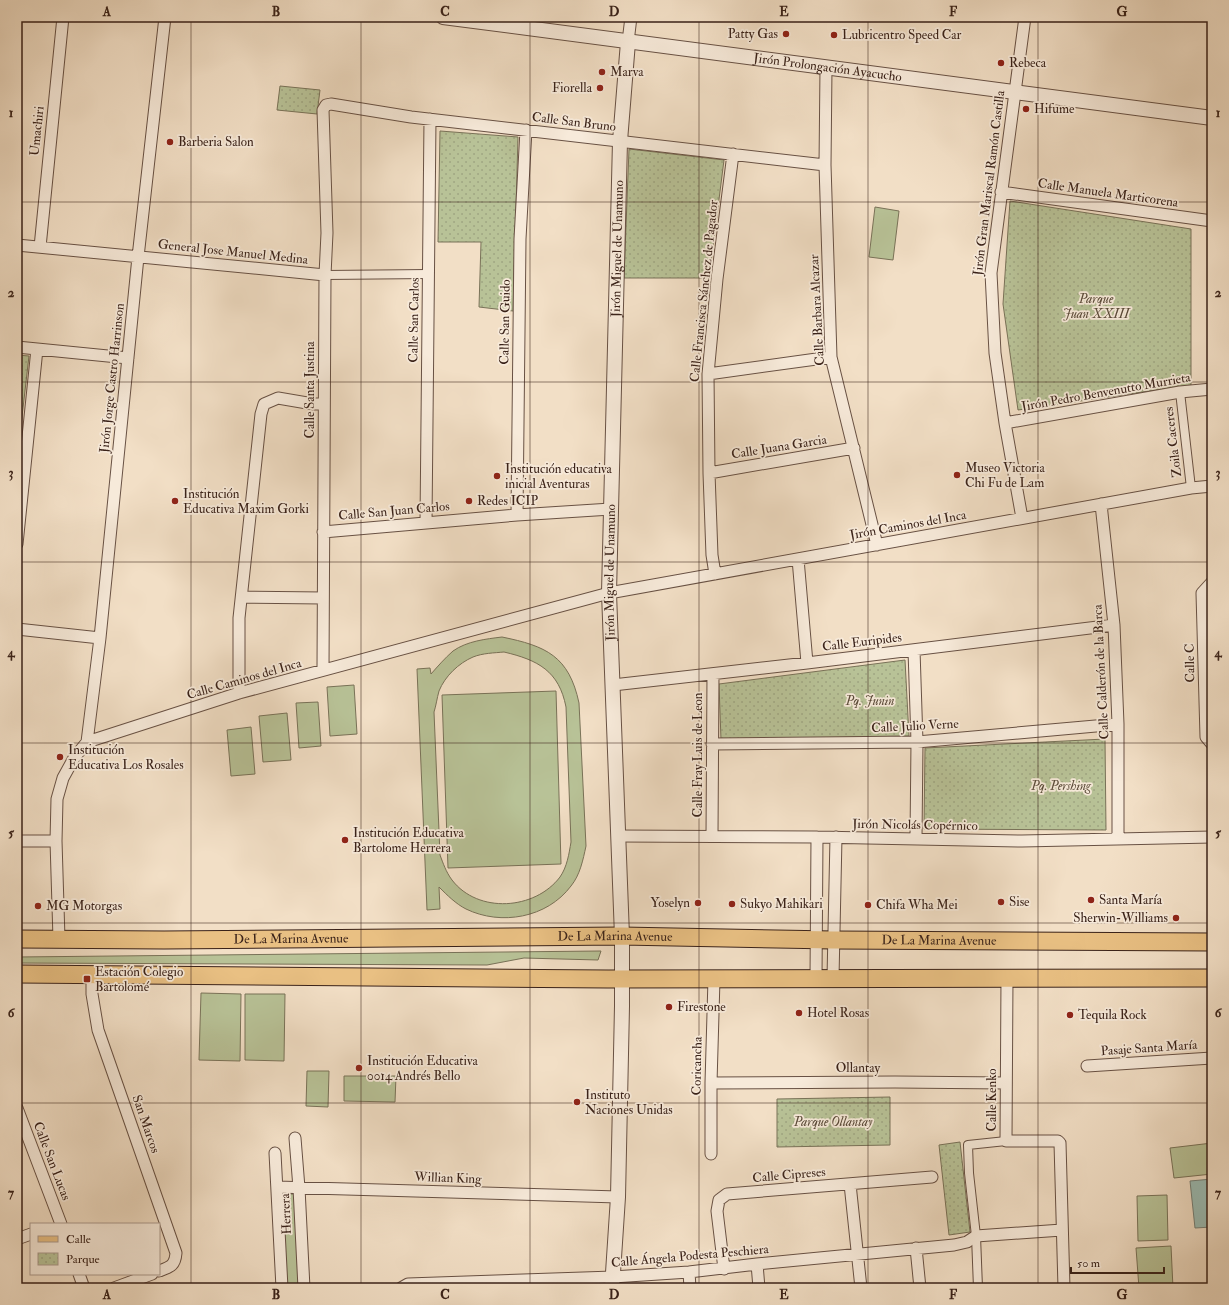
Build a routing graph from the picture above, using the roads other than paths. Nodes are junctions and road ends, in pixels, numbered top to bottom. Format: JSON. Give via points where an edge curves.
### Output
{"nodes":[{"id":1,"x":63,"y":17,"type":"edge"},
{"id":2,"x":165,"y":17,"type":"edge"},
{"id":3,"x":443,"y":17,"type":"edge"},
{"id":4,"x":631,"y":17,"type":"edge"},
{"id":5,"x":1025,"y":17,"type":"edge"},
{"id":6,"x":628,"y":42,"type":"junction"},
{"id":7,"x":826,"y":68,"type":"junction"},
{"id":8,"x":1014,"y":91,"type":"junction"},
{"id":9,"x":323,"y":110,"type":"joint"},
{"id":10,"x":1212,"y":118,"type":"edge"},
{"id":11,"x":430,"y":119,"type":"junction"},
{"id":12,"x":526,"y":130,"type":"junction"},
{"id":13,"x":620,"y":141,"type":"junction"},
{"id":14,"x":733,"y":154,"type":"junction"},
{"id":15,"x":825,"y":165,"type":"junction"},
{"id":16,"x":1001,"y":192,"type":"junction"},
{"id":17,"x":1212,"y":221,"type":"edge"},
{"id":18,"x":17,"y":245,"type":"edge"},
{"id":19,"x":40,"y":247,"type":"junction"},
{"id":20,"x":138,"y":257,"type":"junction"},
{"id":21,"x":429,"y":274,"type":"junction"},
{"id":22,"x":325,"y":275,"type":"junction"},
{"id":23,"x":17,"y":347,"type":"edge"},
{"id":24,"x":37,"y":349,"type":"junction"},
{"id":25,"x":831,"y":357,"type":"junction"},
{"id":26,"x":128,"y":358,"type":"junction"},
{"id":27,"x":708,"y":374,"type":"junction"},
{"id":28,"x":1212,"y":389,"type":"edge"},
{"id":29,"x":1180,"y":392,"type":"junction"},
{"id":30,"x":324,"y":404,"type":"junction"},
{"id":31,"x":1005,"y":423,"type":"junction"},
{"id":32,"x":854,"y":448,"type":"junction"},
{"id":33,"x":709,"y":472,"type":"junction"},
{"id":34,"x":1212,"y":486,"type":"edge"},
{"id":35,"x":1191,"y":488,"type":"junction"},
{"id":36,"x":1101,"y":504,"type":"junction"},
{"id":37,"x":611,"y":509,"type":"junction"},
{"id":38,"x":517,"y":515,"type":"junction"},
{"id":39,"x":1022,"y":518,"type":"junction"},
{"id":40,"x":426,"y":522,"type":"junction"},
{"id":41,"x":323,"y":532,"type":"junction"},
{"id":42,"x":17,"y":544,"type":"edge"},
{"id":43,"x":878,"y":544,"type":"junction"},
{"id":44,"x":798,"y":559,"type":"junction"},
{"id":45,"x":715,"y":574,"type":"junction"},
{"id":46,"x":1212,"y":582,"type":"edge"},
{"id":47,"x":609,"y":594,"type":"junction"},
{"id":48,"x":242,"y":597,"type":"junction"},
{"id":49,"x":323,"y":598,"type":"junction"},
{"id":50,"x":1114,"y":625,"type":"junction"},
{"id":51,"x":17,"y":629,"type":"edge"},
{"id":52,"x":100,"y":638,"type":"junction"},
{"id":53,"x":914,"y":650,"type":"junction"},
{"id":54,"x":807,"y":664,"type":"junction"},
{"id":55,"x":323,"y":670,"type":"junction"},
{"id":56,"x":713,"y":674,"type":"junction"},
{"id":57,"x":613,"y":685,"type":"junction"},
{"id":58,"x":239,"y":693,"type":"junction"},
{"id":59,"x":1118,"y":724,"type":"junction"},
{"id":60,"x":87,"y":742,"type":"junction"},
{"id":61,"x":917,"y":742,"type":"junction"},
{"id":62,"x":712,"y":744,"type":"junction"},
{"id":63,"x":1212,"y":744,"type":"edge"},
{"id":64,"x":618,"y":836,"type":"junction"},
{"id":65,"x":712,"y":836,"type":"junction"},
{"id":66,"x":817,"y":836,"type":"junction"},
{"id":67,"x":836,"y":837,"type":"junction"},
{"id":68,"x":1212,"y":837,"type":"edge"},
{"id":69,"x":916,"y":838,"type":"junction"},
{"id":70,"x":1118,"y":839,"type":"junction"},
{"id":71,"x":17,"y":841,"type":"edge"},
{"id":72,"x":56,"y":841,"type":"junction"},
{"id":73,"x":622,"y":936,"type":"junction"},
{"id":74,"x":17,"y":939,"type":"edge"},
{"id":75,"x":59,"y":939,"type":"junction"},
{"id":76,"x":816,"y":940,"type":"junction"},
{"id":77,"x":833,"y":940,"type":"junction"},
{"id":78,"x":1212,"y":942,"type":"edge"},
{"id":79,"x":17,"y":974,"type":"edge"},
{"id":80,"x":92,"y":974,"type":"junction"},
{"id":81,"x":622,"y":978,"type":"junction"},
{"id":82,"x":816,"y":978,"type":"junction"},
{"id":83,"x":833,"y":978,"type":"junction"},
{"id":84,"x":1007,"y":978,"type":"junction"},
{"id":85,"x":1212,"y":978,"type":"edge"},
{"id":86,"x":714,"y":979,"type":"junction"},
{"id":87,"x":1212,"y":1058,"type":"edge"},
{"id":88,"x":1087,"y":1066,"type":"dead end"},
{"id":89,"x":711,"y":1083,"type":"junction"},
{"id":90,"x":1006,"y":1083,"type":"junction"},
{"id":91,"x":17,"y":1108,"type":"edge"},
{"id":92,"x":295,"y":1138,"type":"dead end"},
{"id":93,"x":1006,"y":1141,"type":"junction"},
{"id":94,"x":275,"y":1153,"type":"dead end"},
{"id":95,"x":711,"y":1154,"type":"dead end"},
{"id":96,"x":932,"y":1177,"type":"dead end"},
{"id":97,"x":850,"y":1184,"type":"junction"},
{"id":98,"x":277,"y":1188,"type":"junction"},
{"id":99,"x":299,"y":1188,"type":"junction"},
{"id":100,"x":618,"y":1197,"type":"junction"},
{"id":101,"x":61,"y":1223,"type":"edge"},
{"id":102,"x":1062,"y":1230,"type":"junction"},
{"id":103,"x":30,"y":1234,"type":"edge"},
{"id":104,"x":976,"y":1236,"type":"junction"},
{"id":105,"x":17,"y":1240,"type":"edge"},
{"id":106,"x":916,"y":1248,"type":"junction"},
{"id":107,"x":858,"y":1255,"type":"junction"},
{"id":108,"x":757,"y":1264,"type":"junction"},
{"id":109,"x":724,"y":1269,"type":"junction"},
{"id":110,"x":160,"y":1271,"type":"edge"},
{"id":111,"x":689,"y":1272,"type":"junction"},
{"id":112,"x":79,"y":1275,"type":"edge"},
{"id":113,"x":149,"y":1275,"type":"edge"},
{"id":114,"x":613,"y":1283,"type":"edge"},
{"id":115,"x":403,"y":1287,"type":"edge"},
{"id":116,"x":84,"y":1288,"type":"edge"},
{"id":117,"x":114,"y":1288,"type":"edge"},
{"id":118,"x":282,"y":1288,"type":"edge"},
{"id":119,"x":304,"y":1288,"type":"edge"},
{"id":120,"x":690,"y":1288,"type":"edge"},
{"id":121,"x":759,"y":1288,"type":"edge"},
{"id":122,"x":861,"y":1288,"type":"edge"},
{"id":123,"x":920,"y":1288,"type":"edge"},
{"id":124,"x":978,"y":1288,"type":"edge"},
{"id":125,"x":1064,"y":1288,"type":"edge"}],
"edges":[{"from":1,"to":19,"type":"street","name":"Umachiri"},
{"from":2,"to":20,"type":"street","name":"Jirón Jorge Castro Harrinson"},
{"from":3,"to":6,"type":"street","name":"Jirón Prolongación Ayacucho"},
{"from":4,"to":6,"type":"street"},
{"from":5,"to":8,"type":"street","name":"Jirón Gran Mariscal Ramón Castilla"},
{"from":6,"to":7,"type":"street","name":"Jirón Prolongación Ayacucho"},
{"from":6,"to":13,"type":"street","name":"Jirón Miguel de Unamuno"},
{"from":7,"to":8,"type":"street","name":"Jirón Prolongación Ayacucho"},
{"from":7,"to":15,"type":"street","name":"Calle Barbara Alcazar"},
{"from":8,"to":10,"type":"street","name":"Jirón Prolongación Ayacucho"},
{"from":8,"to":16,"type":"street","name":"Jirón Gran Mariscal Ramón Castilla"},
{"from":9,"to":11,"type":"street","name":"Calle San Bruno","via":[[326,105],[331,104]]},
{"from":9,"to":22,"type":"street","name":"Calle Santa Justina"},
{"from":11,"to":12,"type":"street","name":"Calle San Bruno"},
{"from":11,"to":21,"type":"street","name":"Calle San Carlos"},
{"from":12,"to":13,"type":"street","name":"Calle San Bruno"},
{"from":12,"to":38,"type":"street","name":"Calle San Guido","via":[[520,239]]},
{"from":13,"to":14,"type":"street","name":"Calle San Bruno"},
{"from":13,"to":37,"type":"street","name":"Jirón Miguel de Unamuno"},
{"from":14,"to":15,"type":"street","name":"Calle San Bruno"},
{"from":14,"to":27,"type":"street","name":"Calle Francisca Sánchez de Pagador"},
{"from":15,"to":25,"type":"street","name":"Calle Barbara Alcazar"},
{"from":16,"to":17,"type":"street","name":"Calle Manuela Marticorena"},
{"from":16,"to":31,"type":"street","name":"Jirón Gran Mariscal Ramón Castilla","via":[[991,273],[995,353]]},
{"from":18,"to":19,"type":"street","name":"General Jose Manuel Medina"},
{"from":19,"to":20,"type":"street","name":"General Jose Manuel Medina"},
{"from":20,"to":22,"type":"street","name":"General Jose Manuel Medina"},
{"from":20,"to":26,"type":"street","name":"Jirón Jorge Castro Harrinson"},
{"from":21,"to":22,"type":"street"},
{"from":21,"to":40,"type":"street","name":"Calle San Carlos"},
{"from":22,"to":30,"type":"street","name":"Calle Santa Justina"},
{"from":23,"to":24,"type":"street"},
{"from":24,"to":26,"type":"street"},
{"from":24,"to":42,"type":"street"},
{"from":25,"to":27,"type":"street"},
{"from":25,"to":32,"type":"street","name":"Calle Barbara Alcazar"},
{"from":26,"to":52,"type":"street","name":"Jirón Jorge Castro Harrinson"},
{"from":27,"to":33,"type":"street","name":"Calle Francisca Sánchez de Pagador"},
{"from":28,"to":29,"type":"street","name":"Jirón Pedro Benvenutto Murrieta"},
{"from":29,"to":31,"type":"street","name":"Jirón Pedro Benvenutto Murrieta"},
{"from":29,"to":35,"type":"street","name":"Zoila Caceres"},
{"from":30,"to":41,"type":"street","name":"Calle Santa Justina"},
{"from":30,"to":48,"type":"street","via":[[278,398],[264,404]]},
{"from":31,"to":39,"type":"street","name":"Jirón Gran Mariscal Ramón Castilla"},
{"from":32,"to":33,"type":"street","name":"Calle Juana Garcia"},
{"from":32,"to":43,"type":"street","name":"Calle Barbara Alcazar"},
{"from":33,"to":45,"type":"street","name":"Calle Francisca Sánchez de Pagador"},
{"from":34,"to":35,"type":"street","name":"Jirón Caminos del Inca"},
{"from":35,"to":36,"type":"street","name":"Jirón Caminos del Inca"},
{"from":36,"to":39,"type":"street","name":"Jirón Caminos del Inca"},
{"from":36,"to":50,"type":"street","name":"Calle Calderón de la Barca"},
{"from":37,"to":38,"type":"street","name":"Calle San Juan Carlos"},
{"from":37,"to":47,"type":"street","name":"Jirón Miguel de Unamuno"},
{"from":38,"to":40,"type":"street","name":"Calle San Juan Carlos"},
{"from":39,"to":43,"type":"street","name":"Jirón Caminos del Inca"},
{"from":40,"to":41,"type":"street","name":"Calle San Juan Carlos"},
{"from":41,"to":49,"type":"street","name":"Calle Santa Justina"},
{"from":43,"to":44,"type":"street","name":"Jirón Caminos del Inca"},
{"from":44,"to":45,"type":"street","name":"Jirón Caminos del Inca"},
{"from":44,"to":54,"type":"street"},
{"from":45,"to":47,"type":"street","name":"Jirón Caminos del Inca"},
{"from":46,"to":63,"type":"street","name":"Calle C","via":[[1202,593],[1206,737]]},
{"from":47,"to":55,"type":"street","name":"Calle Caminos del Inca"},
{"from":47,"to":57,"type":"street","name":"Jirón Miguel de Unamuno"},
{"from":48,"to":49,"type":"street"},
{"from":48,"to":58,"type":"street"},
{"from":49,"to":55,"type":"street","name":"Calle Santa Justina"},
{"from":50,"to":53,"type":"street","name":"Calle Euripides"},
{"from":50,"to":59,"type":"street","name":"Calle Calderón de la Barca"},
{"from":51,"to":52,"type":"street"},
{"from":52,"to":60,"type":"street","name":"Jirón Jorge Castro Harrinson"},
{"from":53,"to":54,"type":"street","name":"Calle Euripides"},
{"from":53,"to":61,"type":"street"},
{"from":54,"to":56,"type":"street","name":"Calle Euripides"},
{"from":55,"to":58,"type":"street","name":"Calle Caminos del Inca"},
{"from":56,"to":57,"type":"street","name":"Calle Euripides"},
{"from":56,"to":62,"type":"street","name":"Calle Fray Luis de Leon"},
{"from":57,"to":64,"type":"street","name":"Jirón Miguel de Unamuno"},
{"from":58,"to":60,"type":"street","name":"Calle Caminos del Inca"},
{"from":59,"to":61,"type":"street","name":"Calle Julio Verne"},
{"from":59,"to":70,"type":"street","name":"Calle Calderón de la Barca"},
{"from":60,"to":72,"type":"street","via":[[63,778],[57,799]]},
{"from":61,"to":62,"type":"street","name":"Calle Julio Verne"},
{"from":61,"to":69,"type":"street"},
{"from":62,"to":65,"type":"street","name":"Calle Fray Luis de Leon"},
{"from":64,"to":65,"type":"street","name":"Jirón Nicolás Copérnico"},
{"from":64,"to":73,"type":"street","name":"Jirón Miguel de Unamuno"},
{"from":65,"to":66,"type":"street","name":"Jirón Nicolás Copérnico"},
{"from":66,"to":67,"type":"street","name":"Jirón Nicolás Copérnico"},
{"from":66,"to":76,"type":"street"},
{"from":67,"to":69,"type":"street","name":"Jirón Nicolás Copérnico"},
{"from":67,"to":77,"type":"street"},
{"from":68,"to":70,"type":"street","name":"Jirón Nicolás Copérnico"},
{"from":69,"to":70,"type":"street","name":"Jirón Nicolás Copérnico","via":[[1022,841]]},
{"from":71,"to":72,"type":"street"},
{"from":72,"to":75,"type":"street"},
{"from":73,"to":75,"type":"main road","name":"De La Marina Avenue"},
{"from":73,"to":76,"type":"main road","name":"De La Marina Avenue"},
{"from":73,"to":81,"type":"street","name":"Jirón Miguel de Unamuno"},
{"from":74,"to":75,"type":"main road","name":"De La Marina Avenue"},
{"from":76,"to":77,"type":"main road","name":"De La Marina Avenue"},
{"from":76,"to":82,"type":"street"},
{"from":77,"to":78,"type":"main road","name":"De La Marina Avenue"},
{"from":77,"to":83,"type":"street"},
{"from":79,"to":80,"type":"main road"},
{"from":80,"to":81,"type":"main road"},
{"from":80,"to":110,"type":"street","name":"San Marcos","via":[[92,994],[98,1030],[176,1253],[175,1261],[170,1267]]},
{"from":81,"to":86,"type":"main road"},
{"from":81,"to":100,"type":"street","name":"Jirón Miguel de Unamuno"},
{"from":82,"to":83,"type":"main road"},
{"from":82,"to":86,"type":"main road"},
{"from":83,"to":84,"type":"main road"},
{"from":84,"to":85,"type":"main road"},
{"from":84,"to":90,"type":"street","name":"Calle Kenko"},
{"from":86,"to":89,"type":"street","name":"Coricancha"},
{"from":87,"to":88,"type":"street","name":"Pasaje Santa María"},
{"from":89,"to":90,"type":"street","name":"Ollantay"},
{"from":89,"to":95,"type":"street","name":"Coricancha"},
{"from":90,"to":93,"type":"street","name":"Calle Kenko"},
{"from":91,"to":101,"type":"street","name":"Calle San Lucas"},
{"from":92,"to":99,"type":"street","name":"Herrera"},
{"from":93,"to":102,"type":"street","name":"Calle Kenko","via":[[1060,1142]]},
{"from":93,"to":104,"type":"street","via":[[968,1145]]},
{"from":94,"to":98,"type":"street","name":"Herrera"},
{"from":96,"to":97,"type":"street","name":"Calle Cipreses"},
{"from":97,"to":107,"type":"street"},
{"from":97,"to":109,"type":"street","name":"Calle Cipreses","via":[[727,1194],[720,1200],[717,1211]]},
{"from":98,"to":99,"type":"street","name":"Willian King"},
{"from":98,"to":118,"type":"street","name":"Herrera"},
{"from":99,"to":100,"type":"street","name":"Willian King"},
{"from":99,"to":119,"type":"street","name":"Herrera"},
{"from":100,"to":114,"type":"street","name":"Jirón Miguel de Unamuno"},
{"from":102,"to":104,"type":"street"},
{"from":102,"to":125,"type":"street","name":"Calle Kenko"},
{"from":103,"to":105,"type":"street"},
{"from":104,"to":106,"type":"street","name":"Calle Ángela Podesta Peschiera","via":[[967,1242],[954,1245]]},
{"from":104,"to":124,"type":"street"},
{"from":106,"to":107,"type":"street","name":"Calle Ángela Podesta Peschiera"},
{"from":106,"to":123,"type":"street"},
{"from":107,"to":108,"type":"street","name":"Calle Ángela Podesta Peschiera"},
{"from":107,"to":122,"type":"street"},
{"from":108,"to":109,"type":"street","name":"Calle Ángela Podesta Peschiera"},
{"from":108,"to":121,"type":"street"},
{"from":109,"to":111,"type":"street","name":"Calle Ángela Podesta Peschiera"},
{"from":111,"to":114,"type":"street","name":"Calle Ángela Podesta Peschiera"},
{"from":111,"to":120,"type":"street"},
{"from":112,"to":116,"type":"street"},
{"from":113,"to":117,"type":"street"},
{"from":114,"to":115,"type":"street","name":"Calle Ángela Podesta Peschiera","via":[[412,1284]]}]}
